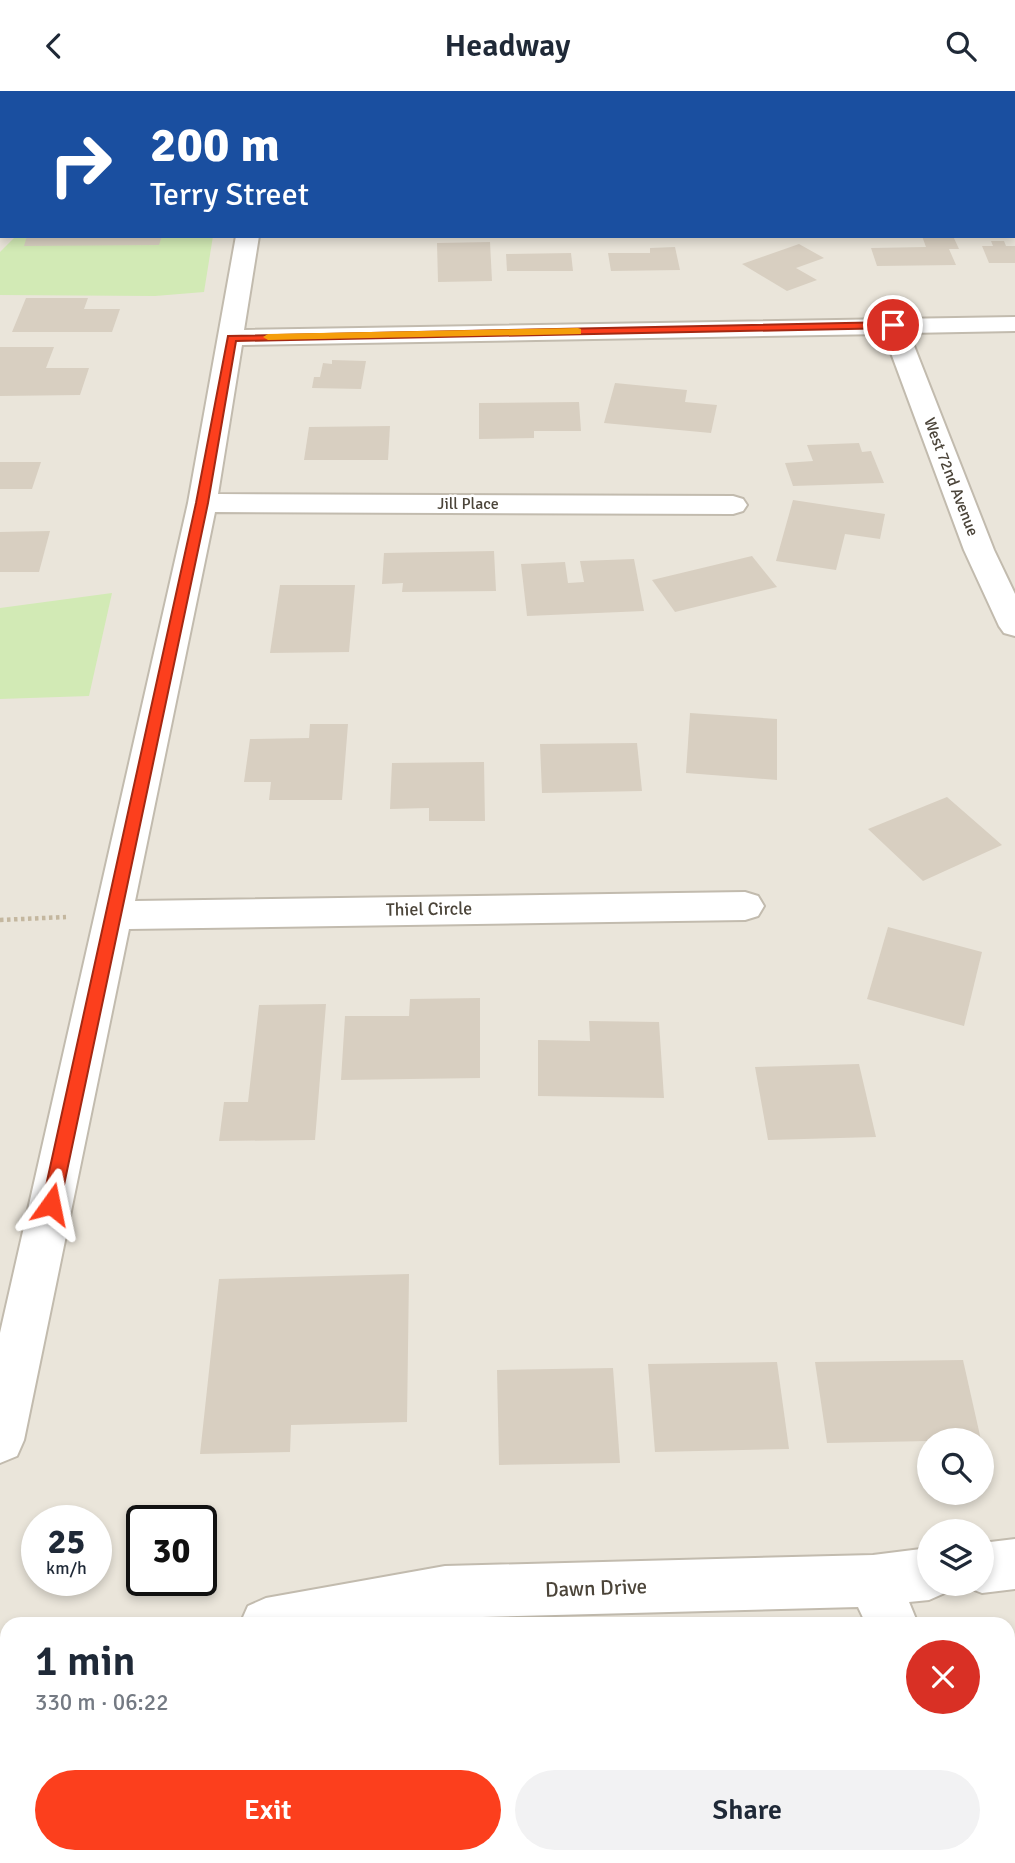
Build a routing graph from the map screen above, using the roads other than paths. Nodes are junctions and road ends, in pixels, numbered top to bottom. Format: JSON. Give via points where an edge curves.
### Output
{"nodes":[{"id":1,"x":248,"y":238,"type":"edge"},
{"id":2,"x":1015,"y":324,"type":"edge"},
{"id":3,"x":893,"y":325,"type":"junction"},
{"id":4,"x":232,"y":338,"type":"junction"},
{"id":5,"x":202,"y":503,"type":"junction"},
{"id":6,"x":733,"y":505,"type":"dead end"},
{"id":7,"x":1015,"y":626,"type":"edge"},
{"id":8,"x":745,"y":906,"type":"dead end"},
{"id":9,"x":112,"y":915,"type":"junction"},
{"id":10,"x":0,"y":1440,"type":"edge"},
{"id":11,"x":1015,"y":1564,"type":"edge"},
{"id":12,"x":994,"y":1567,"type":"edge"},
{"id":13,"x":917,"y":1581,"type":"edge"},
{"id":14,"x":883,"y":1602,"type":"edge"},
{"id":15,"x":304,"y":1617,"type":"edge"}],
"edges":[{"from":1,"to":4,"type":"street"},
{"from":2,"to":3,"type":"street"},
{"from":3,"to":4,"type":"street"},
{"from":3,"to":7,"type":"street","name":"West 72nd Avenue","via":[[979,550]]},
{"from":4,"to":5,"type":"street"},
{"from":5,"to":6,"type":"street","name":"Jill Place"},
{"from":5,"to":9,"type":"street"},
{"from":8,"to":9,"type":"street","name":"Thiel Circle"},
{"from":9,"to":10,"type":"street"},
{"from":11,"to":12,"type":"street"},
{"from":13,"to":14,"type":"street","name":"Dawn Drive"},
{"from":14,"to":15,"type":"street","name":"Dawn Drive","via":[[445,1592]]}]}
